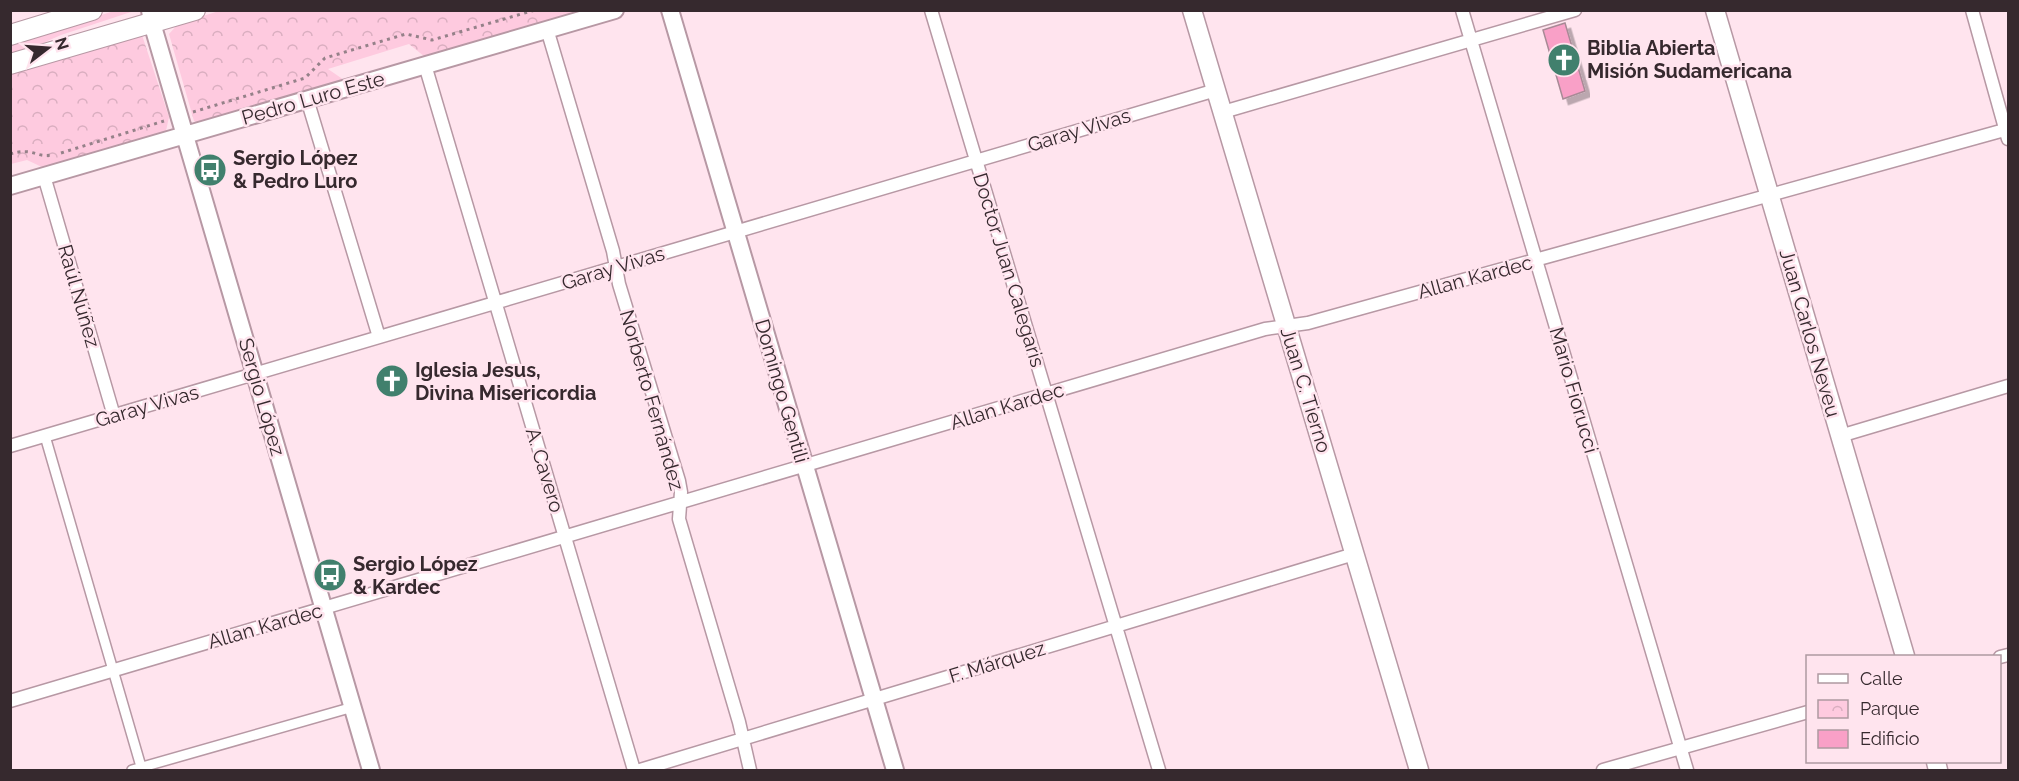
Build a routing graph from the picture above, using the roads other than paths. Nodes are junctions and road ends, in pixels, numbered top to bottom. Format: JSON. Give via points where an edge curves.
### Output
{"nodes":[{"id":1,"x":92,"y":10,"type":"edge"},
{"id":2,"x":195,"y":10,"type":"edge"},
{"id":3,"x":615,"y":10,"type":"edge"},
{"id":4,"x":670,"y":10,"type":"edge"},
{"id":5,"x":931,"y":10,"type":"edge"},
{"id":6,"x":1192,"y":10,"type":"edge"},
{"id":7,"x":1462,"y":10,"type":"edge"},
{"id":8,"x":1575,"y":10,"type":"edge"},
{"id":9,"x":1715,"y":10,"type":"edge"},
{"id":10,"x":1972,"y":10,"type":"edge"},
{"id":11,"x":151,"y":17,"type":"edge"},
{"id":12,"x":547,"y":30,"type":"junction"},
{"id":13,"x":10,"y":35,"type":"edge"},
{"id":14,"x":1471,"y":40,"type":"junction"},
{"id":15,"x":10,"y":64,"type":"edge"},
{"id":16,"x":425,"y":65,"type":"junction"},
{"id":17,"x":1216,"y":90,"type":"junction"},
{"id":18,"x":307,"y":99,"type":"junction"},
{"id":19,"x":1223,"y":112,"type":"junction"},
{"id":20,"x":2008,"y":133,"type":"edge"},
{"id":21,"x":185,"y":135,"type":"junction"},
{"id":22,"x":976,"y":161,"type":"junction"},
{"id":23,"x":44,"y":176,"type":"junction"},
{"id":24,"x":10,"y":186,"type":"edge"},
{"id":25,"x":1769,"y":196,"type":"junction"},
{"id":26,"x":735,"y":232,"type":"junction"},
{"id":27,"x":1536,"y":260,"type":"junction"},
{"id":28,"x":616,"y":267,"type":"junction"},
{"id":29,"x":495,"y":303,"type":"junction"},
{"id":30,"x":1286,"y":326,"type":"junction"},
{"id":31,"x":379,"y":338,"type":"junction"},
{"id":32,"x":255,"y":374,"type":"junction"},
{"id":33,"x":2008,"y":386,"type":"edge"},
{"id":34,"x":1046,"y":394,"type":"junction"},
{"id":35,"x":114,"y":416,"type":"junction"},
{"id":36,"x":45,"y":436,"type":"junction"},
{"id":37,"x":1840,"y":436,"type":"junction"},
{"id":38,"x":10,"y":446,"type":"edge"},
{"id":39,"x":804,"y":466,"type":"junction"},
{"id":40,"x":680,"y":503,"type":"junction"},
{"id":41,"x":565,"y":537,"type":"junction"},
{"id":42,"x":1354,"y":554,"type":"junction"},
{"id":43,"x":324,"y":608,"type":"junction"},
{"id":44,"x":1116,"y":627,"type":"junction"},
{"id":45,"x":1904,"y":655,"type":"edge"},
{"id":46,"x":113,"y":671,"type":"junction"},
{"id":47,"x":874,"y":700,"type":"junction"},
{"id":48,"x":10,"y":701,"type":"edge"},
{"id":49,"x":353,"y":707,"type":"junction"},
{"id":50,"x":1806,"y":713,"type":"edge"},
{"id":51,"x":742,"y":740,"type":"junction"},
{"id":52,"x":1680,"y":748,"type":"junction"},
{"id":53,"x":139,"y":770,"type":"edge"},
{"id":54,"x":371,"y":771,"type":"edge"},
{"id":55,"x":634,"y":771,"type":"edge"},
{"id":56,"x":640,"y":771,"type":"edge"},
{"id":57,"x":750,"y":771,"type":"edge"},
{"id":58,"x":895,"y":771,"type":"edge"},
{"id":59,"x":1159,"y":771,"type":"edge"},
{"id":60,"x":1419,"y":771,"type":"edge"},
{"id":61,"x":1604,"y":771,"type":"edge"},
{"id":62,"x":1687,"y":771,"type":"edge"}],
"edges":[{"from":1,"to":13,"type":"main road"},
{"from":2,"to":11,"type":"main road"},
{"from":3,"to":12,"type":"street","name":"Pedro Luro Este"},
{"from":4,"to":26,"type":"street","name":"Domingo Gentili"},
{"from":5,"to":22,"type":"street","name":"Doctor Juan Calegaris"},
{"from":6,"to":17,"type":"main road","name":"Juan C. Tierno"},
{"from":7,"to":14,"type":"street","name":"Mario Fiorucci"},
{"from":8,"to":14,"type":"street"},
{"from":9,"to":25,"type":"main road","name":"Juan Carlos Neveu"},
{"from":10,"to":20,"type":"street"},
{"from":11,"to":15,"type":"main road"},
{"from":11,"to":21,"type":"street","name":"Sergio López"},
{"from":12,"to":16,"type":"street","name":"Pedro Luro Este"},
{"from":12,"to":28,"type":"street","name":"Norberto Fernández"},
{"from":14,"to":19,"type":"street"},
{"from":14,"to":27,"type":"street","name":"Mario Fiorucci"},
{"from":16,"to":18,"type":"street","name":"Pedro Luro Este"},
{"from":16,"to":29,"type":"street","name":"A. Cavero"},
{"from":17,"to":19,"type":"main road","name":"Juan C. Tierno"},
{"from":17,"to":22,"type":"street","name":"Garay Vivas"},
{"from":18,"to":21,"type":"street","name":"Pedro Luro Este"},
{"from":18,"to":31,"type":"street"},
{"from":19,"to":30,"type":"main road","name":"Juan C. Tierno"},
{"from":20,"to":25,"type":"street","name":"Allan Kardec"},
{"from":21,"to":23,"type":"street","name":"Pedro Luro Este"},
{"from":21,"to":32,"type":"street","name":"Sergio López"},
{"from":22,"to":26,"type":"street","name":"Garay Vivas"},
{"from":22,"to":34,"type":"street","name":"Doctor Juan Calegaris"},
{"from":23,"to":24,"type":"street","name":"Pedro Luro Este"},
{"from":23,"to":35,"type":"street","name":"Raúl Núñez"},
{"from":25,"to":27,"type":"street","name":"Allan Kardec"},
{"from":25,"to":37,"type":"main road","name":"Juan Carlos Neveu"},
{"from":26,"to":28,"type":"street","name":"Garay Vivas"},
{"from":26,"to":39,"type":"street","name":"Domingo Gentili"},
{"from":27,"to":30,"type":"street","name":"Allan Kardec"},
{"from":27,"to":52,"type":"street","name":"Mario Fiorucci"},
{"from":28,"to":29,"type":"street","name":"Garay Vivas"},
{"from":28,"to":40,"type":"street","name":"Norberto Fernández","via":[[680,481]]},
{"from":29,"to":31,"type":"street","name":"Garay Vivas"},
{"from":29,"to":41,"type":"street","name":"A. Cavero"},
{"from":30,"to":34,"type":"street","name":"Allan Kardec"},
{"from":30,"to":42,"type":"main road","name":"Juan C. Tierno"},
{"from":31,"to":32,"type":"street","name":"Garay Vivas"},
{"from":32,"to":35,"type":"street","name":"Garay Vivas"},
{"from":32,"to":43,"type":"street","name":"Sergio López"},
{"from":33,"to":37,"type":"street"},
{"from":34,"to":39,"type":"street","name":"Allan Kardec"},
{"from":34,"to":44,"type":"street","name":"Doctor Juan Calegaris"},
{"from":35,"to":36,"type":"street","name":"Garay Vivas"},
{"from":36,"to":38,"type":"street","name":"Garay Vivas"},
{"from":36,"to":46,"type":"street"},
{"from":37,"to":45,"type":"main road","name":"Juan Carlos Neveu"},
{"from":39,"to":40,"type":"street","name":"Allan Kardec"},
{"from":39,"to":47,"type":"street","name":"Domingo Gentili"},
{"from":40,"to":41,"type":"street","name":"Allan Kardec"},
{"from":40,"to":51,"type":"street","name":"Norberto Fernández","via":[[680,525]]},
{"from":41,"to":43,"type":"street","name":"Allan Kardec"},
{"from":41,"to":55,"type":"street","name":"A. Cavero"},
{"from":42,"to":44,"type":"street","name":"F. Márquez"},
{"from":42,"to":60,"type":"main road","name":"Juan C. Tierno"},
{"from":43,"to":46,"type":"street","name":"Allan Kardec"},
{"from":43,"to":49,"type":"street","name":"Sergio López"},
{"from":44,"to":47,"type":"street","name":"F. Márquez"},
{"from":44,"to":59,"type":"street","name":"Doctor Juan Calegaris"},
{"from":46,"to":48,"type":"street","name":"Allan Kardec"},
{"from":46,"to":53,"type":"street"},
{"from":47,"to":51,"type":"street","name":"F. Márquez"},
{"from":47,"to":58,"type":"street","name":"Domingo Gentili"},
{"from":49,"to":53,"type":"street"},
{"from":49,"to":54,"type":"street","name":"Sergio López"},
{"from":50,"to":52,"type":"street"},
{"from":51,"to":56,"type":"street","name":"F. Márquez"},
{"from":51,"to":57,"type":"street","name":"Norberto Fernández"},
{"from":52,"to":61,"type":"street"},
{"from":52,"to":62,"type":"street","name":"Mario Fiorucci"}]}
